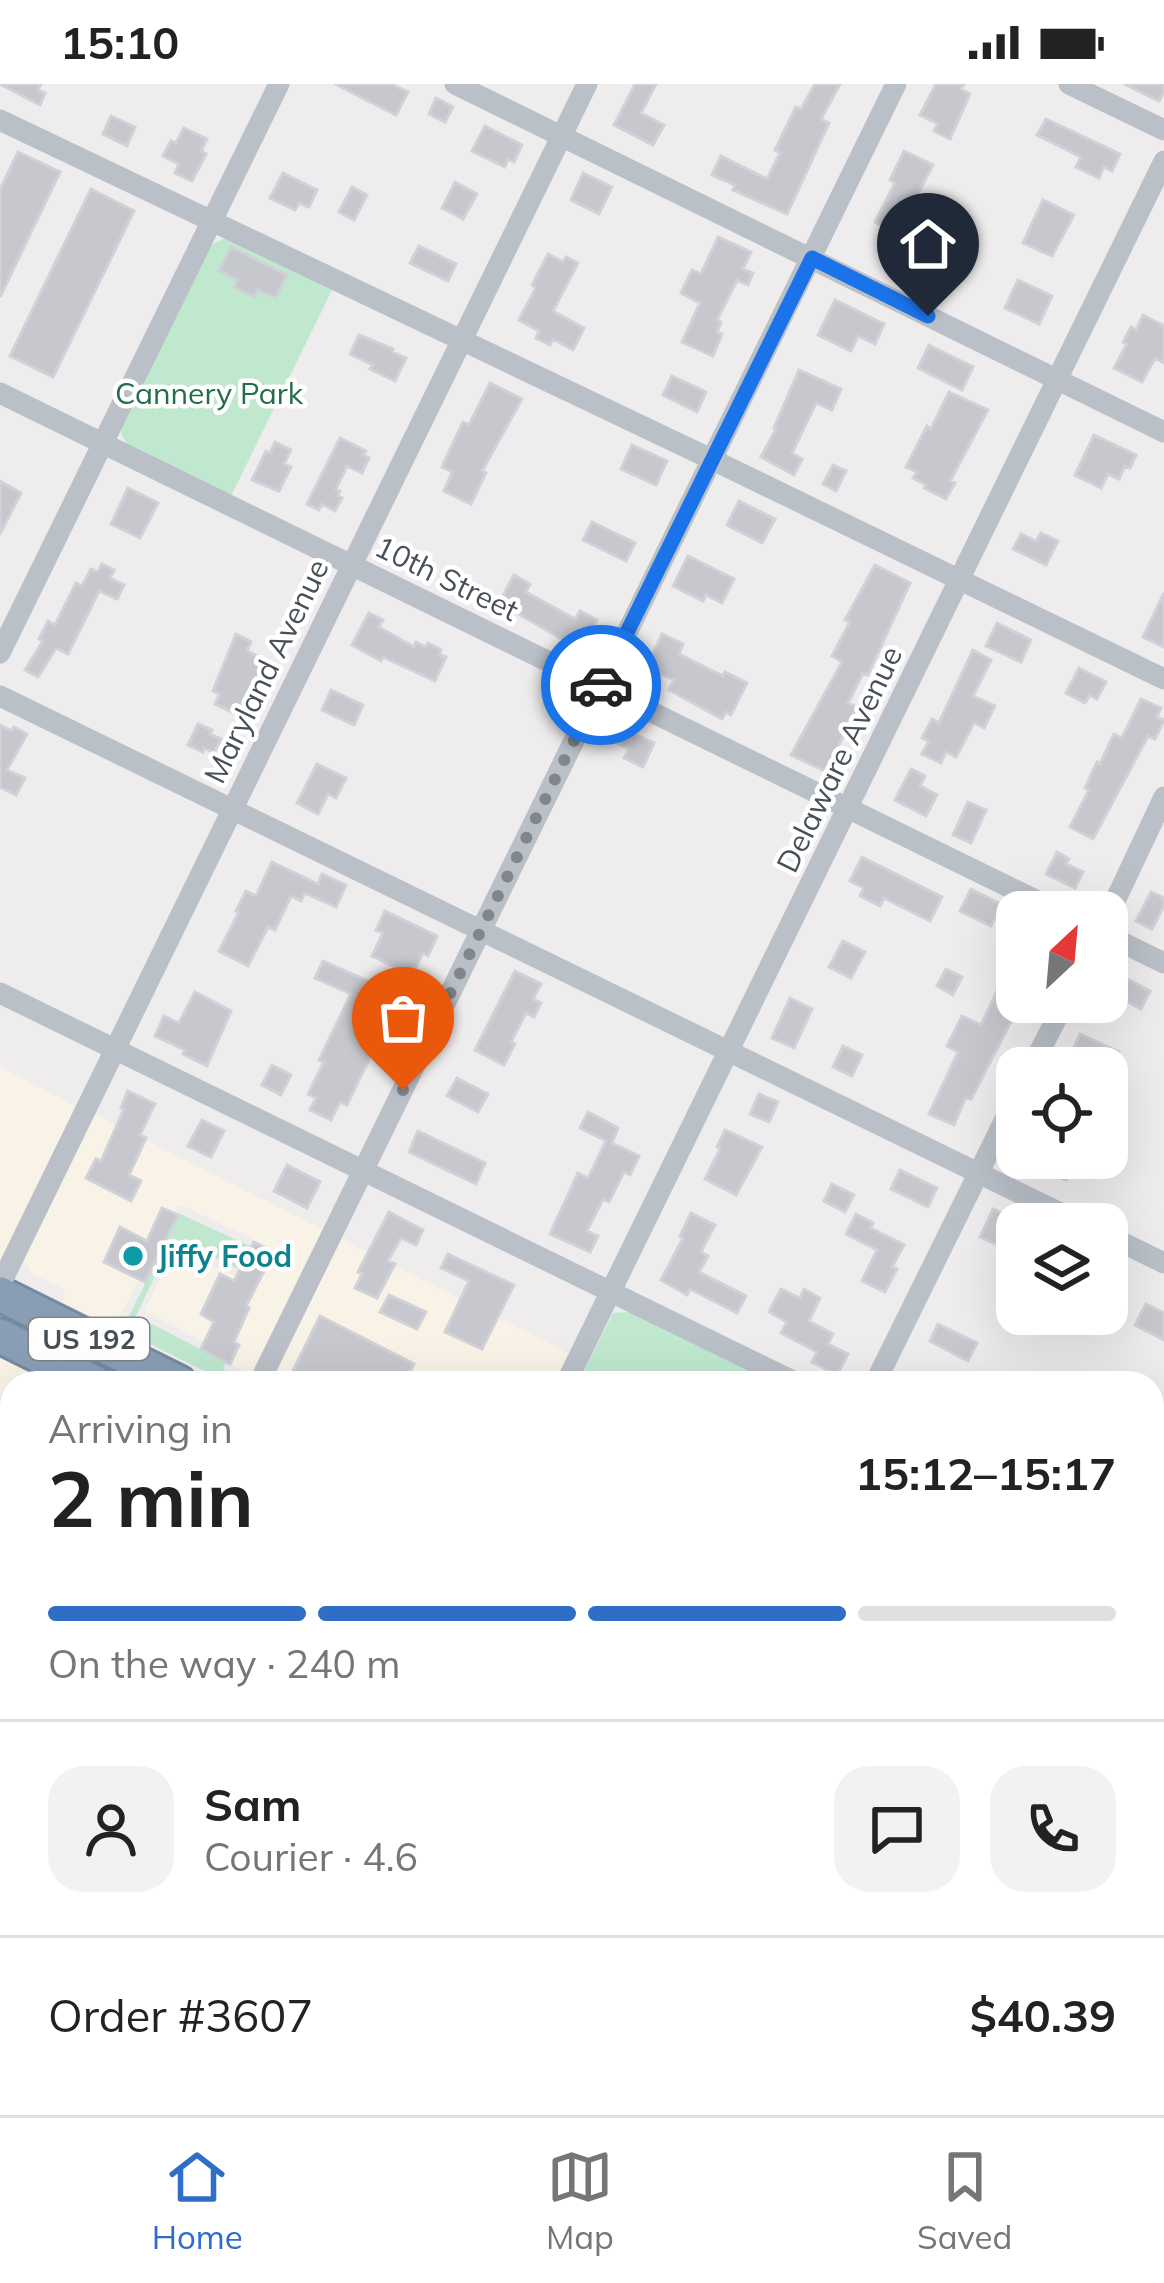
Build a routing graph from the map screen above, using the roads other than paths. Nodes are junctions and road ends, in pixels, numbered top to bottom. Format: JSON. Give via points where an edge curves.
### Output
{"nodes":[{"id":1,"x":279,"y":84,"type":"edge"},
{"id":2,"x":455,"y":84,"type":"edge"},
{"id":3,"x":587,"y":84,"type":"edge"},
{"id":4,"x":896,"y":84,"type":"edge"},
{"id":5,"x":1069,"y":84,"type":"edge"},
{"id":6,"x":0,"y":120,"type":"edge"},
{"id":7,"x":1164,"y":130,"type":"edge"},
{"id":8,"x":562,"y":136,"type":"junction"},
{"id":9,"x":1164,"y":160,"type":"edge"},
{"id":10,"x":212,"y":220,"type":"junction"},
{"id":11,"x":812,"y":258,"type":"junction"},
{"id":12,"x":462,"y":342,"type":"junction"},
{"id":13,"x":1057,"y":380,"type":"junction"},
{"id":14,"x":0,"y":393,"type":"edge"},
{"id":15,"x":1164,"y":432,"type":"edge"},
{"id":16,"x":103,"y":444,"type":"junction"},
{"id":17,"x":713,"y":460,"type":"junction"},
{"id":18,"x":352,"y":565,"type":"junction"},
{"id":19,"x":959,"y":581,"type":"junction"},
{"id":20,"x":0,"y":653,"type":"edge"},
{"id":21,"x":1164,"y":680,"type":"edge"},
{"id":22,"x":600,"y":687,"type":"junction"},
{"id":23,"x":0,"y":696,"type":"edge"},
{"id":24,"x":1164,"y":796,"type":"edge"},
{"id":25,"x":847,"y":808,"type":"junction"},
{"id":26,"x":232,"y":809,"type":"junction"},
{"id":27,"x":1017,"y":891,"type":"edge"},
{"id":28,"x":1120,"y":891,"type":"edge"},
{"id":29,"x":482,"y":929,"type":"junction"},
{"id":30,"x":1128,"y":945,"type":"edge"},
{"id":31,"x":1164,"y":963,"type":"edge"},
{"id":32,"x":0,"y":993,"type":"edge"},
{"id":33,"x":113,"y":1049,"type":"junction"},
{"id":34,"x":730,"y":1050,"type":"junction"},
{"id":35,"x":996,"y":1136,"type":"edge"},
{"id":36,"x":363,"y":1171,"type":"junction"},
{"id":37,"x":977,"y":1173,"type":"junction"},
{"id":38,"x":1039,"y":1203,"type":"edge"},
{"id":39,"x":1128,"y":1245,"type":"edge"},
{"id":40,"x":1164,"y":1263,"type":"edge"},
{"id":41,"x":0,"y":1289,"type":"edge"},
{"id":42,"x":610,"y":1293,"type":"junction"},
{"id":43,"x":0,"y":1318,"type":"edge"},
{"id":44,"x":0,"y":1336,"type":"edge"},
{"id":45,"x":71,"y":1371,"type":"edge"},
{"id":46,"x":132,"y":1371,"type":"edge"},
{"id":47,"x":265,"y":1371,"type":"edge"},
{"id":48,"x":572,"y":1371,"type":"edge"},
{"id":49,"x":772,"y":1371,"type":"edge"},
{"id":50,"x":880,"y":1371,"type":"edge"}],
"edges":[{"from":1,"to":10,"type":"street"},
{"from":2,"to":8,"type":"street"},
{"from":3,"to":8,"type":"street","name":"Maryland Avenue"},
{"from":4,"to":11,"type":"street"},
{"from":5,"to":7,"type":"street"},
{"from":6,"to":10,"type":"street"},
{"from":8,"to":11,"type":"street"},
{"from":8,"to":12,"type":"street","name":"Maryland Avenue"},
{"from":9,"to":13,"type":"street","name":"Delaware Avenue"},
{"from":10,"to":12,"type":"street"},
{"from":10,"to":16,"type":"street"},
{"from":11,"to":13,"type":"street"},
{"from":11,"to":17,"type":"street"},
{"from":12,"to":17,"type":"street"},
{"from":12,"to":18,"type":"street","name":"Maryland Avenue"},
{"from":13,"to":15,"type":"street"},
{"from":13,"to":19,"type":"street","name":"Delaware Avenue"},
{"from":14,"to":16,"type":"street","name":"10th Street"},
{"from":16,"to":18,"type":"street","name":"10th Street"},
{"from":16,"to":20,"type":"street"},
{"from":17,"to":19,"type":"street"},
{"from":17,"to":22,"type":"street"},
{"from":18,"to":22,"type":"street","name":"10th Street"},
{"from":18,"to":26,"type":"street","name":"Maryland Avenue"},
{"from":19,"to":21,"type":"street"},
{"from":19,"to":25,"type":"street","name":"Delaware Avenue"},
{"from":22,"to":25,"type":"street","name":"10th Street"},
{"from":22,"to":29,"type":"street"},
{"from":23,"to":26,"type":"street"},
{"from":24,"to":28,"type":"street"},
{"from":25,"to":27,"type":"street","name":"10th Street"},
{"from":25,"to":34,"type":"street","name":"Delaware Avenue"},
{"from":26,"to":29,"type":"street"},
{"from":26,"to":33,"type":"street","name":"Maryland Avenue"},
{"from":29,"to":34,"type":"street"},
{"from":29,"to":36,"type":"street"},
{"from":30,"to":31,"type":"street"},
{"from":32,"to":33,"type":"street"},
{"from":33,"to":36,"type":"street"},
{"from":33,"to":41,"type":"street","name":"Maryland Avenue"},
{"from":34,"to":37,"type":"street"},
{"from":34,"to":42,"type":"street","name":"Delaware Avenue"},
{"from":35,"to":37,"type":"street"},
{"from":36,"to":42,"type":"street"},
{"from":36,"to":47,"type":"street"},
{"from":37,"to":38,"type":"street"},
{"from":37,"to":50,"type":"street"},
{"from":39,"to":40,"type":"street"},
{"from":41,"to":46,"type":"highway","number":"US 192"},
{"from":42,"to":48,"type":"street","name":"Delaware Avenue"},
{"from":42,"to":49,"type":"street"},
{"from":43,"to":46,"type":"highway"},
{"from":44,"to":45,"type":"highway","number":"US 192"}]}
